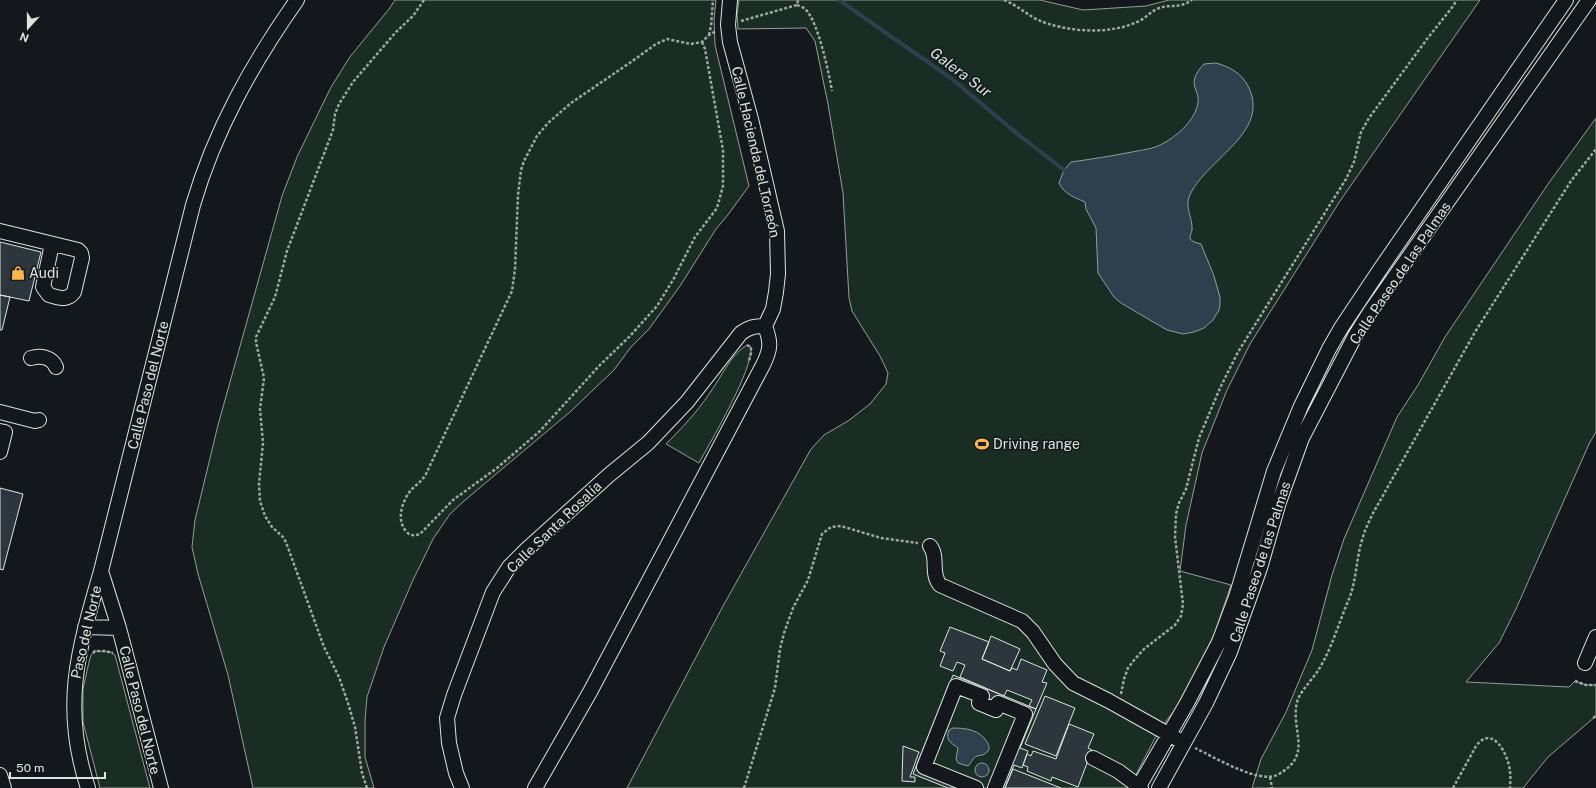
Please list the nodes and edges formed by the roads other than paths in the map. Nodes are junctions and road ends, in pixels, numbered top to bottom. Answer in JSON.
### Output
{"nodes":[{"id":1,"x":297,"y":0,"type":"edge"},
{"id":2,"x":730,"y":0,"type":"edge"},
{"id":3,"x":1566,"y":0,"type":"edge"},
{"id":4,"x":1589,"y":0,"type":"edge"},
{"id":5,"x":0,"y":232,"type":"edge"},
{"id":6,"x":52,"y":244,"type":"dead end"},
{"id":7,"x":765,"y":326,"type":"junction"},
{"id":8,"x":31,"y":358,"type":"dead end"},
{"id":9,"x":56,"y":367,"type":"dead end"},
{"id":10,"x":0,"y":412,"type":"edge"},
{"id":11,"x":40,"y":420,"type":"dead end"},
{"id":12,"x":0,"y":431,"type":"edge"},
{"id":13,"x":0,"y":452,"type":"edge"},
{"id":14,"x":930,"y":546,"type":"road end"},
{"id":15,"x":101,"y":571,"type":"junction"},
{"id":16,"x":85,"y":627,"type":"junction"},
{"id":17,"x":119,"y":628,"type":"junction"},
{"id":18,"x":1596,"y":637,"type":"edge"},
{"id":19,"x":1585,"y":663,"type":"dead end"},
{"id":20,"x":1169,"y":735,"type":"junction"},
{"id":21,"x":1184,"y":743,"type":"junction"},
{"id":22,"x":1093,"y":758,"type":"dead end"},
{"id":23,"x":0,"y":775,"type":"edge"},
{"id":24,"x":1139,"y":787,"type":"edge"},
{"id":25,"x":4,"y":788,"type":"edge"},
{"id":26,"x":88,"y":788,"type":"edge"},
{"id":27,"x":161,"y":788,"type":"edge"},
{"id":28,"x":462,"y":788,"type":"edge"},
{"id":29,"x":535,"y":788,"type":"edge"},
{"id":30,"x":976,"y":788,"type":"edge"},
{"id":31,"x":995,"y":788,"type":"edge"},
{"id":32,"x":1159,"y":788,"type":"edge"}],
"edges":[{"from":1,"to":15,"type":"street","name":"Calle Paso del Norte"},
{"from":2,"to":7,"type":"street","name":"Calle Hacienda del Torreón"},
{"from":3,"to":20,"type":"street","name":"Calle Paseo de las Palmas"},
{"from":4,"to":21,"type":"street","name":"Calle Paseo de las Palmas"},
{"from":5,"to":6,"type":"street"},
{"from":7,"to":28,"type":"street","name":"Calle Santa Rosalía"},
{"from":7,"to":29,"type":"street"},
{"from":8,"to":9,"type":"street"},
{"from":10,"to":11,"type":"street"},
{"from":12,"to":13,"type":"street"},
{"from":14,"to":20,"type":"street"},
{"from":15,"to":16,"type":"street","name":"Paso del Norte"},
{"from":15,"to":17,"type":"street","name":"Calle Paso del Norte"},
{"from":16,"to":17,"type":"street"},
{"from":16,"to":26,"type":"street","name":"Paso del Norte"},
{"from":17,"to":27,"type":"street","name":"Calle Paso del Norte"},
{"from":18,"to":19,"type":"street"},
{"from":20,"to":21,"type":"street"},
{"from":20,"to":24,"type":"street","name":"Calle Paseo de las Palmas"},
{"from":21,"to":32,"type":"street","name":"Calle Paseo de las Palmas"},
{"from":22,"to":24,"type":"street"},
{"from":23,"to":25,"type":"street"},
{"from":30,"to":31,"type":"street"}]}
